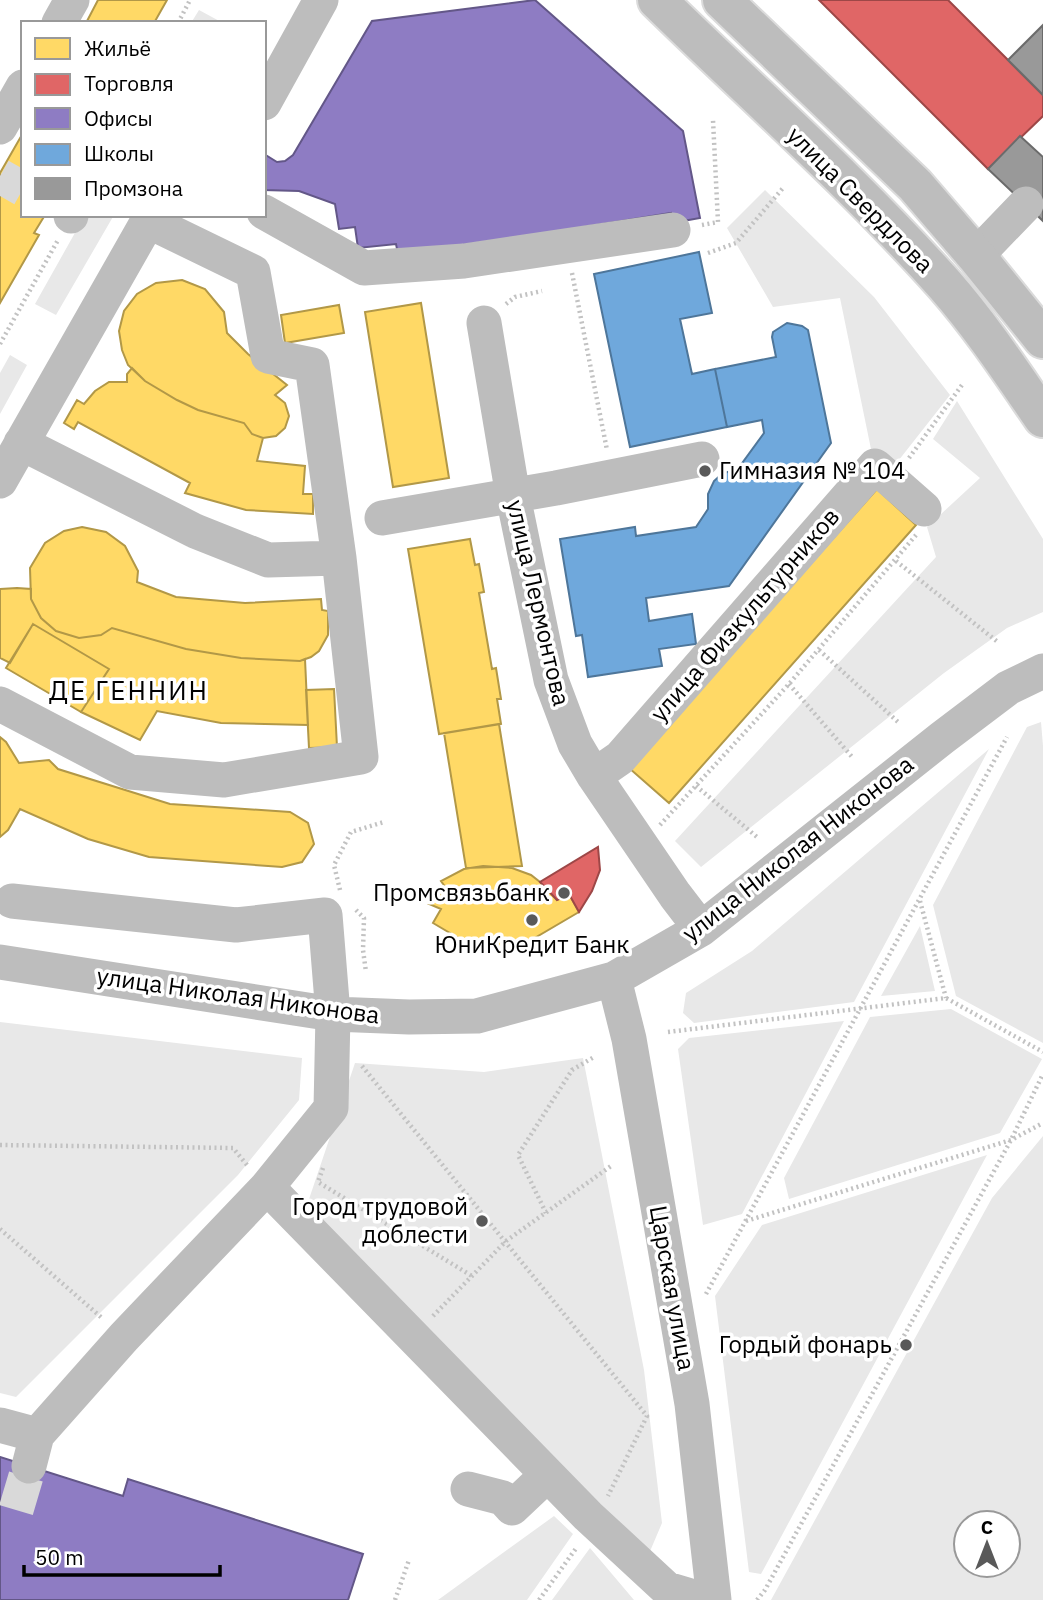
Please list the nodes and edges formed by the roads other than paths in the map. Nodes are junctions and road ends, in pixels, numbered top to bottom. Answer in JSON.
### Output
{"nodes":[{"id":1,"x":72,"y":0,"type":"edge"},
{"id":2,"x":321,"y":0,"type":"edge"},
{"id":3,"x":722,"y":0,"type":"edge"},
{"id":4,"x":670,"y":4,"type":"edge"},
{"id":5,"x":61,"y":21,"type":"edge"},
{"id":6,"x":21,"y":90,"type":"edge"},
{"id":7,"x":266,"y":99,"type":"edge"},
{"id":8,"x":0,"y":127,"type":"edge"},
{"id":9,"x":1026,"y":204,"type":"dead end"},
{"id":10,"x":266,"y":213,"type":"edge"},
{"id":11,"x":673,"y":230,"type":"road end"},
{"id":12,"x":976,"y":256,"type":"junction"},
{"id":13,"x":484,"y":323,"type":"road end"},
{"id":14,"x":1043,"y":339,"type":"edge"},
{"id":15,"x":1043,"y":418,"type":"edge"},
{"id":16,"x":21,"y":443,"type":"junction"},
{"id":17,"x":702,"y":459,"type":"dead end"},
{"id":18,"x":0,"y":481,"type":"edge"},
{"id":19,"x":513,"y":496,"type":"junction"},
{"id":20,"x":924,"y":509,"type":"road end"},
{"id":21,"x":382,"y":518,"type":"dead end"},
{"id":22,"x":339,"y":558,"type":"junction"},
{"id":23,"x":1043,"y":671,"type":"edge"},
{"id":24,"x":0,"y":705,"type":"edge"},
{"id":25,"x":594,"y":776,"type":"junction"},
{"id":26,"x":12,"y":901,"type":"dead end"},
{"id":27,"x":701,"y":929,"type":"junction"},
{"id":28,"x":0,"y":962,"type":"edge"},
{"id":29,"x":614,"y":979,"type":"junction"},
{"id":30,"x":333,"y":1014,"type":"junction"},
{"id":31,"x":267,"y":1187,"type":"junction"},
{"id":32,"x":0,"y":1425,"type":"edge"},
{"id":33,"x":547,"y":1475,"type":"junction"},
{"id":34,"x":468,"y":1489,"type":"dead end"},
{"id":35,"x":704,"y":1600,"type":"edge"},
{"id":36,"x":714,"y":1600,"type":"edge"}],
"edges":[{"from":1,"to":5,"type":"street"},
{"from":2,"to":7,"type":"street"},
{"from":3,"to":12,"type":"main road","name":"улица Свердлова"},
{"from":4,"to":15,"type":"main road","name":"улица Свердлова"},
{"from":6,"to":8,"type":"street"},
{"from":9,"to":12,"type":"street"},
{"from":10,"to":11,"type":"street"},
{"from":12,"to":14,"type":"main road","name":"улица Свердлова"},
{"from":13,"to":19,"type":"street","name":"улица Лермонтова"},
{"from":16,"to":18,"type":"street"},
{"from":16,"to":22,"type":"street"},
{"from":16,"to":22,"type":"street"},
{"from":17,"to":19,"type":"street"},
{"from":19,"to":21,"type":"street"},
{"from":19,"to":25,"type":"street","name":"улица Лермонтова"},
{"from":20,"to":25,"type":"street","name":"улица Физкультурников"},
{"from":22,"to":24,"type":"street"},
{"from":23,"to":27,"type":"street","name":"улица Николая Никонова"},
{"from":25,"to":27,"type":"street","name":"улица Лермонтова"},
{"from":26,"to":30,"type":"street"},
{"from":27,"to":29,"type":"street","name":"улица Николая Никонова"},
{"from":28,"to":30,"type":"street","name":"улица Николая Никонова"},
{"from":29,"to":30,"type":"street","name":"улица Николая Никонова"},
{"from":29,"to":36,"type":"street","name":"Царская улица"},
{"from":30,"to":31,"type":"street"},
{"from":31,"to":32,"type":"street"},
{"from":31,"to":33,"type":"street"},
{"from":33,"to":34,"type":"street"},
{"from":33,"to":35,"type":"street"}]}
